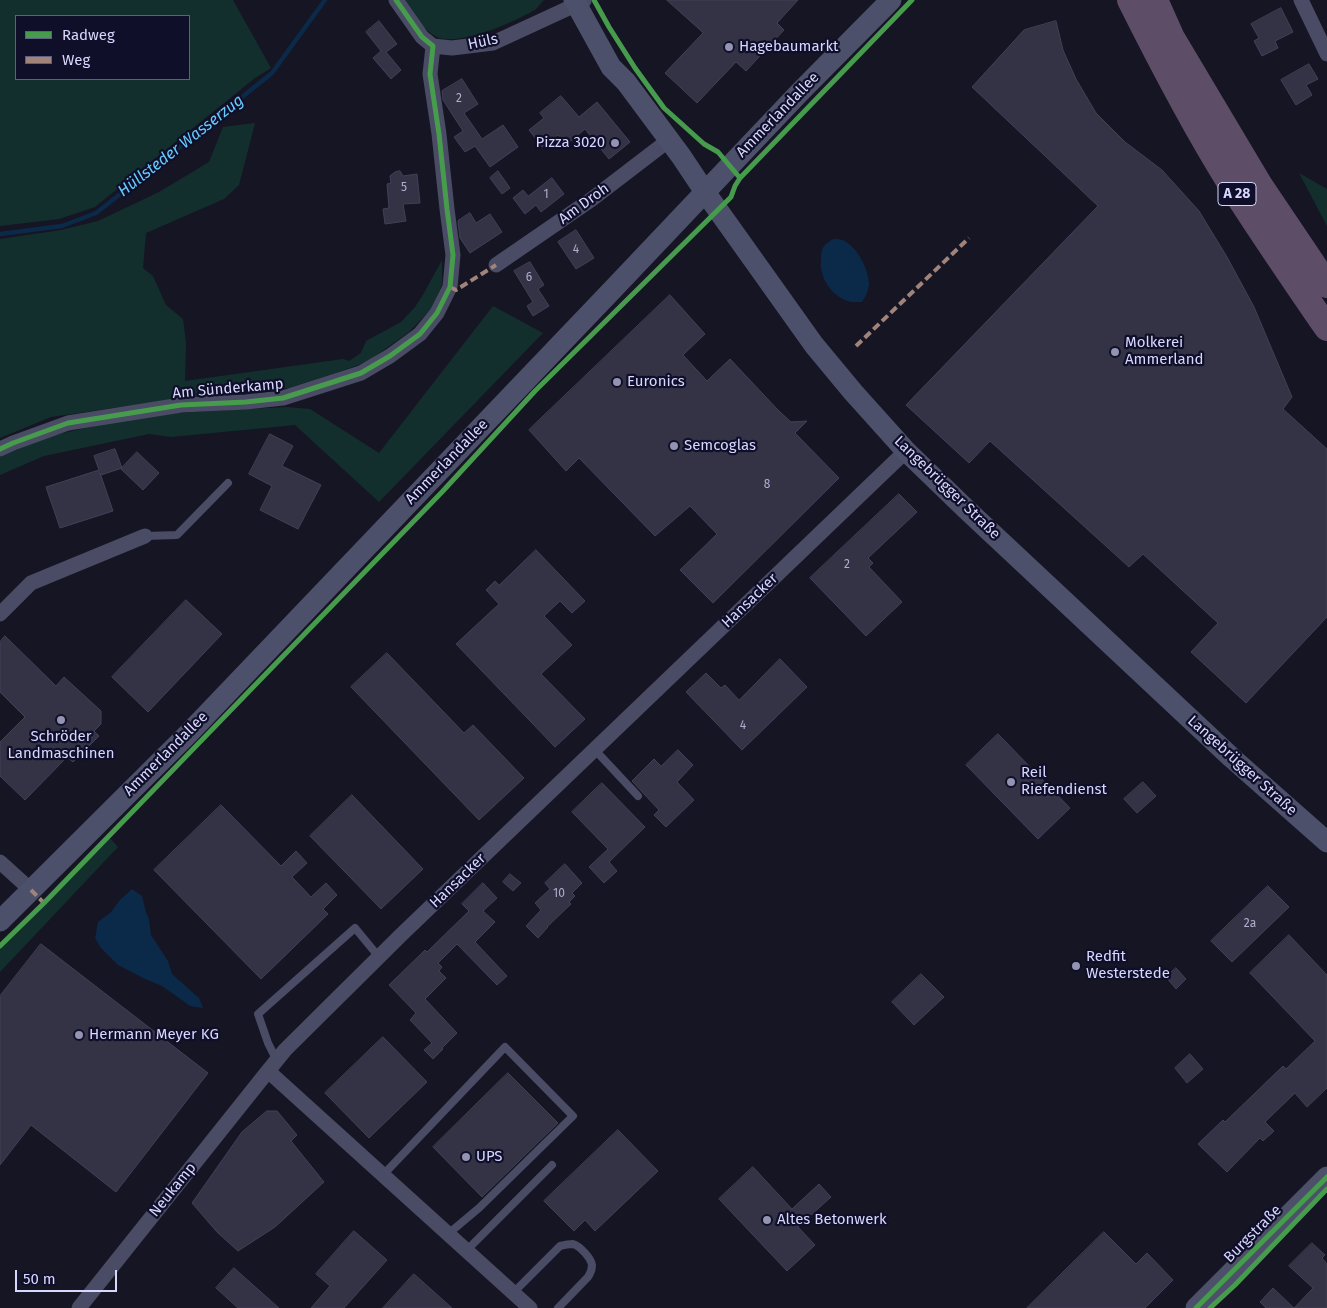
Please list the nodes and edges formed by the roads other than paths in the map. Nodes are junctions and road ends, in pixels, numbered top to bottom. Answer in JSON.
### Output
{"nodes":[{"id":1,"x":396,"y":0,"type":"edge"},
{"id":2,"x":890,"y":0,"type":"edge"},
{"id":3,"x":1130,"y":0,"type":"edge"},
{"id":4,"x":1155,"y":0,"type":"edge"},
{"id":5,"x":1301,"y":0,"type":"edge"},
{"id":6,"x":581,"y":1,"type":"edge"},
{"id":7,"x":433,"y":46,"type":"junction"},
{"id":8,"x":1327,"y":54,"type":"edge"},
{"id":9,"x":670,"y":140,"type":"junction"},
{"id":10,"x":705,"y":192,"type":"junction"},
{"id":11,"x":496,"y":265,"type":"dead end"},
{"id":12,"x":1327,"y":285,"type":"edge"},
{"id":13,"x":1327,"y":328,"type":"edge"},
{"id":14,"x":0,"y":449,"type":"edge"},
{"id":15,"x":906,"y":451,"type":"junction"},
{"id":16,"x":228,"y":483,"type":"dead end"},
{"id":17,"x":145,"y":536,"type":"joint"},
{"id":18,"x":0,"y":614,"type":"edge"},
{"id":19,"x":594,"y":750,"type":"junction"},
{"id":20,"x":638,"y":796,"type":"dead end"},
{"id":21,"x":1327,"y":842,"type":"edge"},
{"id":22,"x":0,"y":862,"type":"edge"},
{"id":23,"x":31,"y":890,"type":"junction"},
{"id":24,"x":0,"y":921,"type":"edge"},
{"id":25,"x":379,"y":958,"type":"junction"},
{"id":26,"x":273,"y":1066,"type":"junction"},
{"id":27,"x":552,"y":1165,"type":"dead end"},
{"id":28,"x":383,"y":1175,"type":"junction"},
{"id":29,"x":1327,"y":1177,"type":"edge"},
{"id":30,"x":448,"y":1234,"type":"junction"},
{"id":31,"x":466,"y":1251,"type":"junction"},
{"id":32,"x":513,"y":1293,"type":"junction"},
{"id":33,"x":78,"y":1308,"type":"edge"},
{"id":34,"x":530,"y":1308,"type":"edge"},
{"id":35,"x":558,"y":1308,"type":"edge"},
{"id":36,"x":1196,"y":1308,"type":"edge"}],
"edges":[{"from":1,"to":7,"type":"street"},
{"from":2,"to":10,"type":"street","name":"Ammerlandallee"},
{"from":3,"to":13,"type":"highway","number":"A 28"},
{"from":4,"to":12,"type":"highway","number":"A 28"},
{"from":5,"to":8,"type":"street"},
{"from":6,"to":7,"type":"street","name":"Hüls"},
{"from":6,"to":9,"type":"street","name":"Langebrügger Straße"},
{"from":7,"to":14,"type":"street","name":"Am Sünderkamp"},
{"from":9,"to":10,"type":"street","name":"Langebrügger Straße"},
{"from":9,"to":11,"type":"street","name":"Am Droh"},
{"from":10,"to":15,"type":"street","name":"Langebrügger Straße"},
{"from":10,"to":23,"type":"street","name":"Ammerlandallee"},
{"from":15,"to":19,"type":"street","name":"Hansacker"},
{"from":15,"to":21,"type":"street","name":"Langebrügger Straße"},
{"from":16,"to":17,"type":"lane"},
{"from":17,"to":18,"type":"street"},
{"from":19,"to":20,"type":"lane"},
{"from":19,"to":25,"type":"street","name":"Hansacker"},
{"from":22,"to":23,"type":"street"},
{"from":23,"to":24,"type":"street","name":"Ammerlandallee"},
{"from":25,"to":26,"type":"street","name":"Hansacker"},
{"from":25,"to":26,"type":"lane"},
{"from":26,"to":28,"type":"street"},
{"from":26,"to":33,"type":"street","name":"Neukamp"},
{"from":27,"to":31,"type":"lane"},
{"from":28,"to":30,"type":"street"},
{"from":28,"to":30,"type":"lane"},
{"from":29,"to":36,"type":"street","name":"Burgstraße"},
{"from":30,"to":31,"type":"street"},
{"from":31,"to":32,"type":"street"},
{"from":32,"to":34,"type":"street"},
{"from":32,"to":35,"type":"lane"}]}
